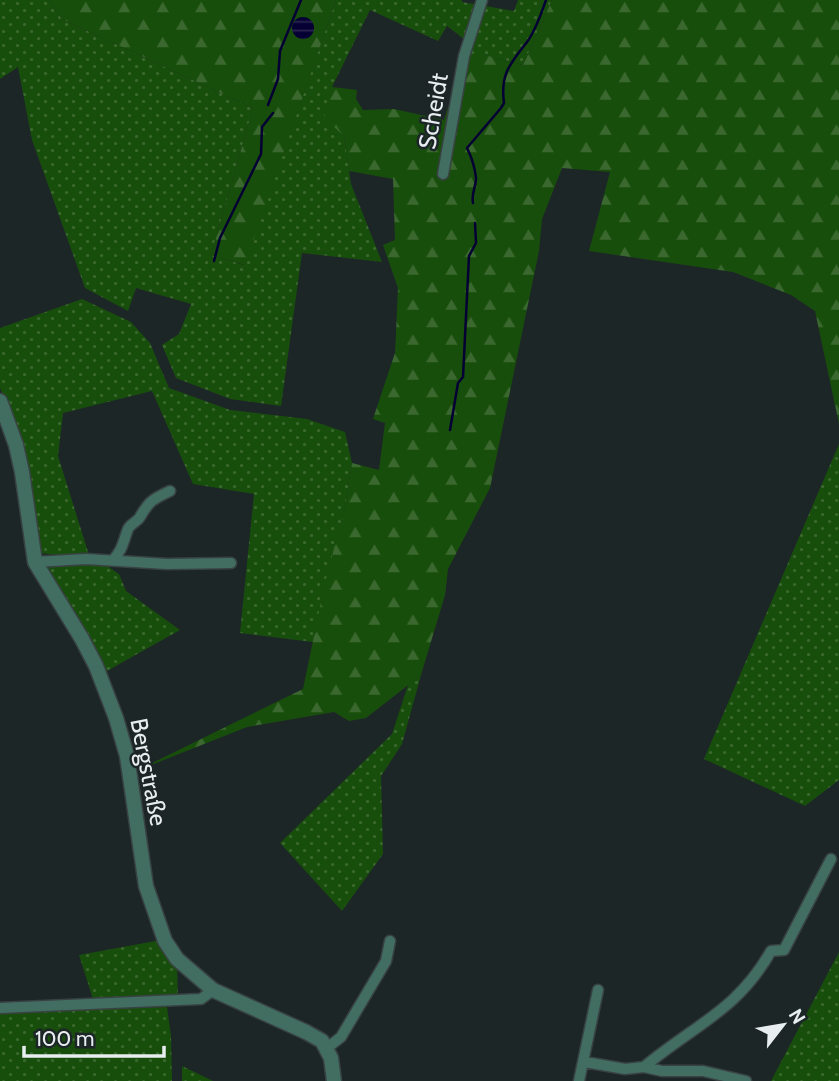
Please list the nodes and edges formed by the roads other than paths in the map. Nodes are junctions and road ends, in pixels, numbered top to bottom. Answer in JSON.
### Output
{"nodes":[{"id":1,"x":482,"y":0,"type":"edge"},
{"id":2,"x":443,"y":174,"type":"dead end"},
{"id":3,"x":0,"y":401,"type":"edge"},
{"id":4,"x":170,"y":491,"type":"dead end"},
{"id":5,"x":113,"y":560,"type":"junction"},
{"id":6,"x":35,"y":562,"type":"junction"},
{"id":7,"x":231,"y":563,"type":"dead end"},
{"id":8,"x":831,"y":859,"type":"dead end"},
{"id":9,"x":390,"y":941,"type":"dead end"},
{"id":10,"x":213,"y":989,"type":"junction"},
{"id":11,"x":598,"y":990,"type":"dead end"},
{"id":12,"x":0,"y":1008,"type":"edge"},
{"id":13,"x":327,"y":1048,"type":"junction"},
{"id":14,"x":585,"y":1062,"type":"junction"},
{"id":15,"x":644,"y":1067,"type":"junction"},
{"id":16,"x":334,"y":1081,"type":"edge"},
{"id":17,"x":579,"y":1081,"type":"edge"},
{"id":18,"x":746,"y":1081,"type":"edge"}],
"edges":[{"from":1,"to":2,"type":"street","name":"Scheidt"},
{"from":3,"to":6,"type":"street","name":"Bergstraße"},
{"from":4,"to":5,"type":"street"},
{"from":5,"to":6,"type":"street"},
{"from":5,"to":7,"type":"street"},
{"from":6,"to":10,"type":"street","name":"Bergstraße"},
{"from":8,"to":15,"type":"street"},
{"from":9,"to":13,"type":"street"},
{"from":10,"to":12,"type":"street"},
{"from":10,"to":13,"type":"street","name":"Bergstraße"},
{"from":11,"to":14,"type":"street"},
{"from":13,"to":16,"type":"street"},
{"from":14,"to":15,"type":"street"},
{"from":14,"to":17,"type":"street"},
{"from":15,"to":18,"type":"street"}]}
